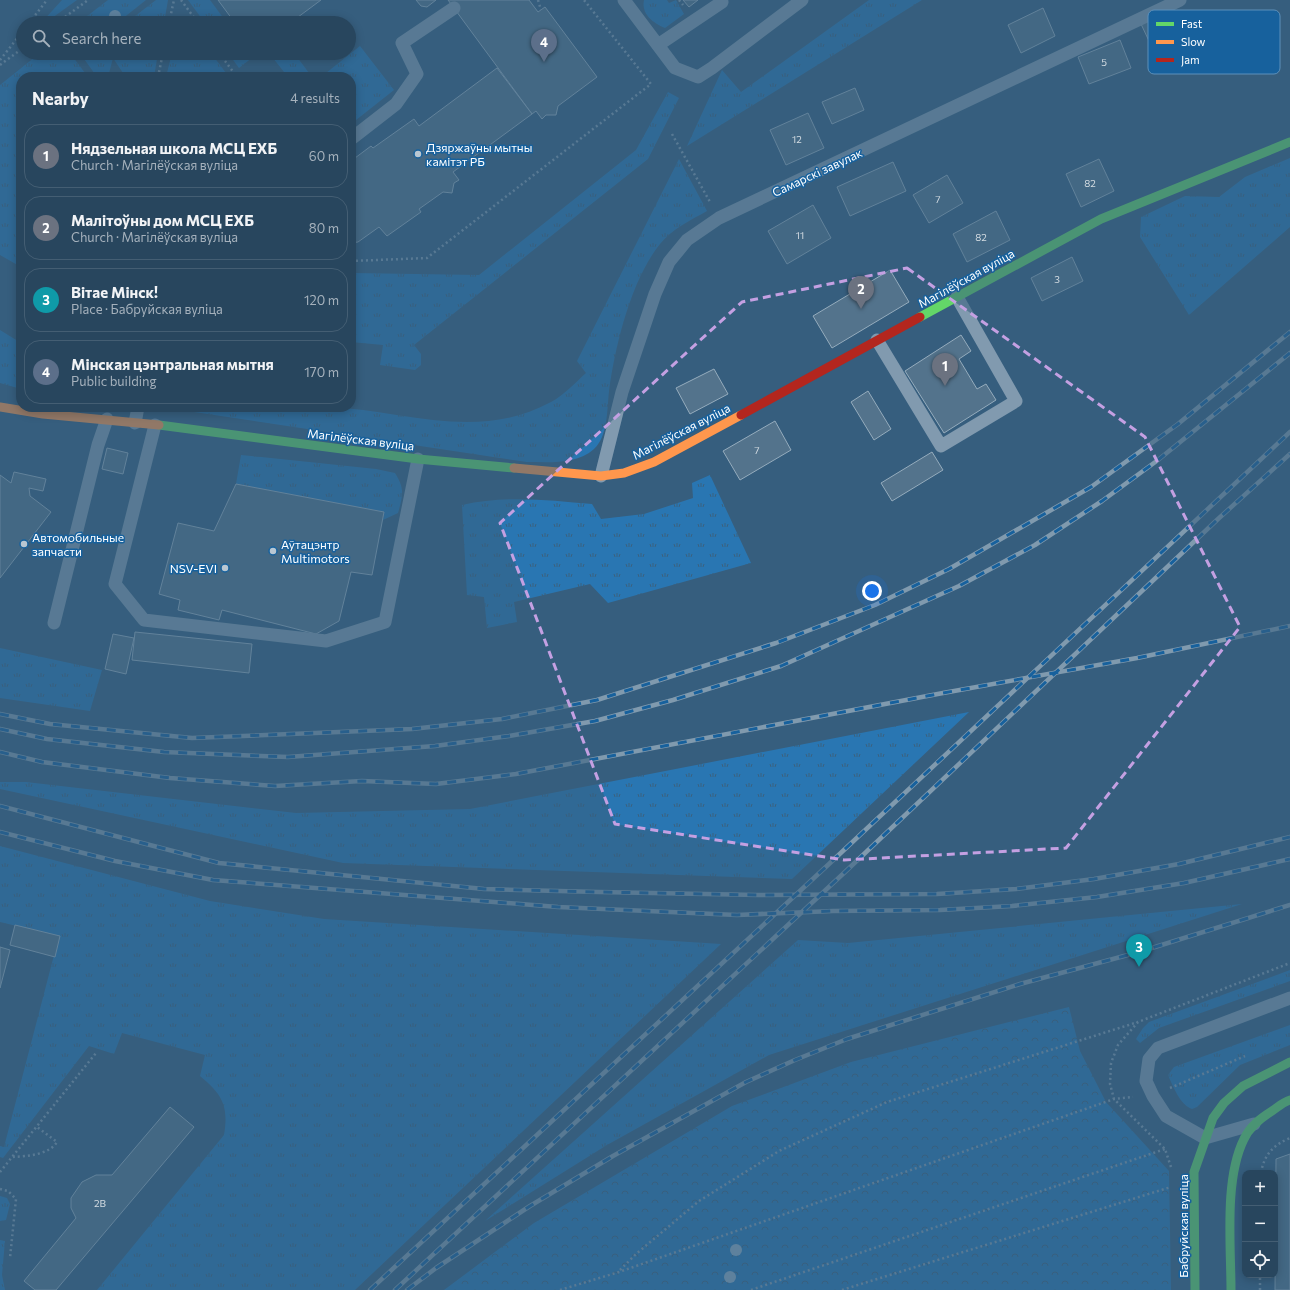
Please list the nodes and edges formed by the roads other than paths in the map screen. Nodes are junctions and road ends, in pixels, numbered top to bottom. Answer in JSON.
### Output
{"nodes":[{"id":1,"x":802,"y":0,"type":"edge"},
{"id":2,"x":1180,"y":0,"type":"edge"},
{"id":3,"x":625,"y":1,"type":"edge"},
{"id":4,"x":722,"y":2,"type":"dead end"},
{"id":5,"x":454,"y":8,"type":"dead end"},
{"id":6,"x":1159,"y":10,"type":"edge"},
{"id":7,"x":1148,"y":15,"type":"edge"},
{"id":8,"x":658,"y":45,"type":"junction"},
{"id":9,"x":356,"y":135,"type":"edge"},
{"id":10,"x":1290,"y":142,"type":"edge"},
{"id":11,"x":957,"y":297,"type":"junction"},
{"id":12,"x":877,"y":340,"type":"junction"},
{"id":13,"x":0,"y":408,"type":"edge"},
{"id":14,"x":16,"y":410,"type":"edge"},
{"id":15,"x":29,"y":412,"type":"edge"},
{"id":16,"x":137,"y":412,"type":"edge"},
{"id":17,"x":107,"y":419,"type":"junction"},
{"id":18,"x":135,"y":423,"type":"junction"},
{"id":19,"x":155,"y":425,"type":"junction"},
{"id":20,"x":418,"y":459,"type":"junction"},
{"id":21,"x":601,"y":476,"type":"junction"},
{"id":22,"x":54,"y":623,"type":"dead end"},
{"id":23,"x":1290,"y":998,"type":"edge"},
{"id":24,"x":1290,"y":1062,"type":"edge"},
{"id":25,"x":1290,"y":1100,"type":"edge"},
{"id":26,"x":1254,"y":1124,"type":"junction"},
{"id":27,"x":1205,"y":1138,"type":"junction"},
{"id":28,"x":1195,"y":1290,"type":"edge"},
{"id":29,"x":1231,"y":1290,"type":"edge"}],
"edges":[{"from":1,"to":8,"type":"lane"},
{"from":2,"to":6,"type":"lane","name":"Самарскі завулак"},
{"from":3,"to":8,"type":"lane"},
{"from":4,"to":8,"type":"lane"},
{"from":5,"to":9,"type":"lane"},
{"from":7,"to":21,"type":"lane","name":"Самарскі завулак"},
{"from":10,"to":11,"type":"street","name":"Магілёўская вуліца"},
{"from":11,"to":12,"type":"street","name":"Магілёўская вуліца"},
{"from":11,"to":12,"type":"lane"},
{"from":12,"to":21,"type":"street","name":"Магілёўская вуліца"},
{"from":13,"to":14,"type":"street","name":"Магілёўская вуліца"},
{"from":15,"to":17,"type":"street","name":"Магілёўская вуліца"},
{"from":16,"to":18,"type":"lane"},
{"from":17,"to":18,"type":"street","name":"Магілёўская вуліца"},
{"from":17,"to":22,"type":"lane"},
{"from":18,"to":19,"type":"street","name":"Магілёўская вуліца"},
{"from":19,"to":20,"type":"street","name":"Магілёўская вуліца"},
{"from":19,"to":20,"type":"lane"},
{"from":20,"to":21,"type":"street","name":"Магілёўская вуліца"},
{"from":23,"to":27,"type":"lane"},
{"from":24,"to":27,"type":"street","name":"Бабруйская вуліца"},
{"from":25,"to":26,"type":"street"},
{"from":26,"to":27,"type":"lane"},
{"from":26,"to":29,"type":"street"},
{"from":27,"to":28,"type":"street","name":"Бабруйская вуліца"}]}
